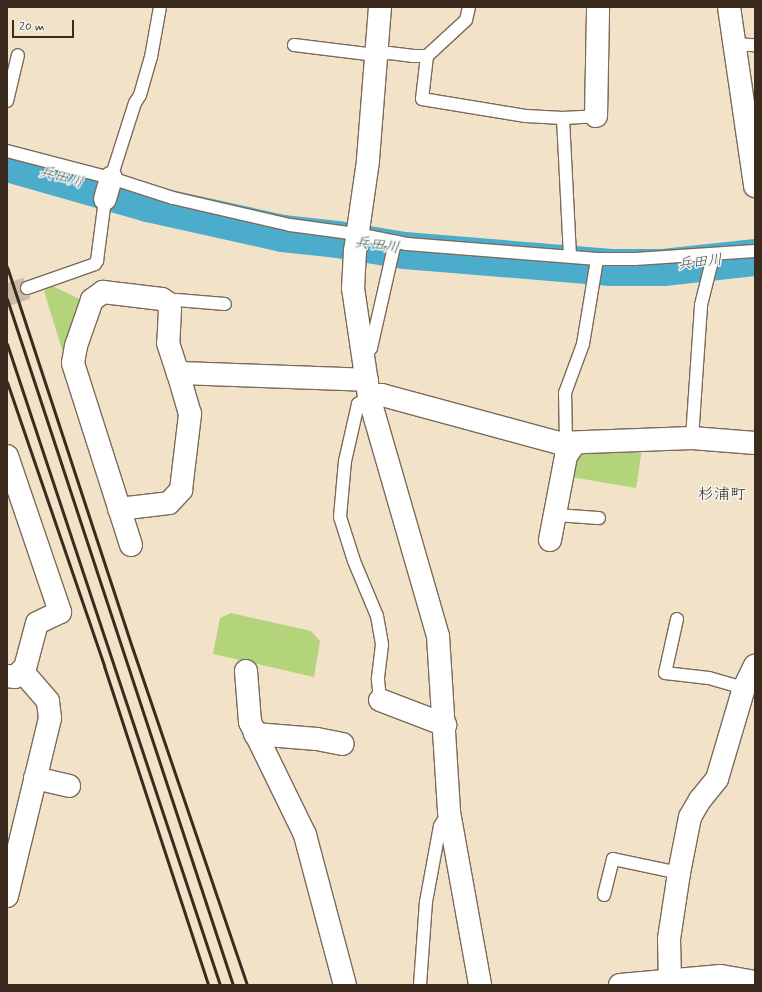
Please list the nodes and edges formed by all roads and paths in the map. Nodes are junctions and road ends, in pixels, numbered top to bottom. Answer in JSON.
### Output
{"nodes":[{"id":1,"x":160,"y":7,"type":"edge"},
{"id":2,"x":380,"y":7,"type":"edge"},
{"id":3,"x":469,"y":7,"type":"edge"},
{"id":4,"x":598,"y":7,"type":"edge"},
{"id":5,"x":729,"y":7,"type":"edge"},
{"id":6,"x":733,"y":44,"type":"junction"},
{"id":7,"x":294,"y":45,"type":"dead end"},
{"id":8,"x":755,"y":45,"type":"edge"},
{"id":9,"x":18,"y":55,"type":"dead end"},
{"id":10,"x":375,"y":55,"type":"junction"},
{"id":11,"x":427,"y":56,"type":"junction"},
{"id":12,"x":7,"y":101,"type":"edge"},
{"id":13,"x":596,"y":116,"type":"joint"},
{"id":14,"x":563,"y":118,"type":"junction"},
{"id":15,"x":7,"y":151,"type":"edge"},
{"id":16,"x":108,"y":186,"type":"junction"},
{"id":17,"x":755,"y":186,"type":"edge"},
{"id":18,"x":356,"y":240,"type":"junction"},
{"id":19,"x":395,"y":242,"type":"junction"},
{"id":20,"x":755,"y":251,"type":"edge"},
{"id":21,"x":570,"y":256,"type":"junction"},
{"id":22,"x":711,"y":258,"type":"junction"},
{"id":23,"x":597,"y":260,"type":"junction"},
{"id":24,"x":27,"y":288,"type":"tunnel mouth"},
{"id":25,"x":168,"y":304,"type":"junction"},
{"id":26,"x":225,"y":304,"type":"dead end"},
{"id":27,"x":178,"y":373,"type":"junction"},
{"id":28,"x":366,"y":379,"type":"junction"},
{"id":29,"x":692,"y":438,"type":"junction"},
{"id":30,"x":570,"y":443,"type":"junction"},
{"id":31,"x":755,"y":443,"type":"edge"},
{"id":32,"x":7,"y":456,"type":"edge"},
{"id":33,"x":119,"y":509,"type":"junction"},
{"id":34,"x":555,"y":515,"type":"junction"},
{"id":35,"x":599,"y":518,"type":"dead end"},
{"id":36,"x":550,"y":540,"type":"dead end"},
{"id":37,"x":131,"y":545,"type":"dead end"},
{"id":38,"x":677,"y":619,"type":"dead end"},
{"id":39,"x":755,"y":665,"type":"edge"},
{"id":40,"x":246,"y":670,"type":"dead end"},
{"id":41,"x":15,"y":673,"type":"edge"},
{"id":42,"x":744,"y":688,"type":"junction"},
{"id":43,"x":380,"y":700,"type":"joint"},
{"id":44,"x":445,"y":725,"type":"junction"},
{"id":45,"x":255,"y":734,"type":"junction"},
{"id":46,"x":343,"y":744,"type":"dead end"},
{"id":47,"x":35,"y":778,"type":"junction"},
{"id":48,"x":69,"y":786,"type":"dead end"},
{"id":49,"x":449,"y":812,"type":"junction"},
{"id":50,"x":16,"y":818,"type":"edge"},
{"id":51,"x":679,"y":873,"type":"junction"},
{"id":52,"x":604,"y":895,"type":"dead end"},
{"id":53,"x":7,"y":896,"type":"edge"},
{"id":54,"x":670,"y":980,"type":"junction"},
{"id":55,"x":755,"y":982,"type":"edge"},
{"id":56,"x":345,"y":985,"type":"edge"},
{"id":57,"x":420,"y":985,"type":"edge"},
{"id":58,"x":480,"y":985,"type":"edge"},
{"id":59,"x":620,"y":985,"type":"edge"}],
"edges":[{"from":1,"to":16,"type":"lane"},
{"from":2,"to":10,"type":"street"},
{"from":3,"to":11,"type":"lane"},
{"from":4,"to":13,"type":"street"},
{"from":5,"to":6,"type":"street"},
{"from":6,"to":8,"type":"lane"},
{"from":6,"to":17,"type":"street"},
{"from":7,"to":10,"type":"lane"},
{"from":9,"to":12,"type":"lane"},
{"from":10,"to":11,"type":"lane"},
{"from":10,"to":18,"type":"street"},
{"from":11,"to":14,"type":"lane"},
{"from":13,"to":14,"type":"lane"},
{"from":14,"to":21,"type":"lane"},
{"from":15,"to":16,"type":"lane"},
{"from":16,"to":18,"type":"lane"},
{"from":16,"to":24,"type":"lane"},
{"from":18,"to":19,"type":"lane"},
{"from":18,"to":28,"type":"street"},
{"from":19,"to":21,"type":"lane"},
{"from":19,"to":28,"type":"lane"},
{"from":20,"to":22,"type":"lane"},
{"from":21,"to":23,"type":"lane"},
{"from":22,"to":23,"type":"lane"},
{"from":22,"to":29,"type":"lane"},
{"from":23,"to":30,"type":"lane"},
{"from":25,"to":26,"type":"lane"},
{"from":25,"to":27,"type":"street"},
{"from":25,"to":33,"type":"street"},
{"from":27,"to":28,"type":"street"},
{"from":27,"to":33,"type":"street"},
{"from":28,"to":30,"type":"street"},
{"from":28,"to":43,"type":"lane"},
{"from":28,"to":44,"type":"street"},
{"from":29,"to":30,"type":"street"},
{"from":29,"to":31,"type":"street"},
{"from":30,"to":34,"type":"street"},
{"from":32,"to":41,"type":"street"},
{"from":33,"to":37,"type":"street"},
{"from":34,"to":35,"type":"lane"},
{"from":34,"to":36,"type":"street"},
{"from":38,"to":42,"type":"lane"},
{"from":39,"to":42,"type":"street"},
{"from":40,"to":45,"type":"street"},
{"from":41,"to":47,"type":"street"},
{"from":42,"to":51,"type":"street"},
{"from":43,"to":44,"type":"street"},
{"from":44,"to":49,"type":"street"},
{"from":45,"to":46,"type":"street"},
{"from":45,"to":56,"type":"street"},
{"from":47,"to":48,"type":"street"},
{"from":47,"to":50,"type":"street"},
{"from":49,"to":57,"type":"lane"},
{"from":49,"to":58,"type":"street"},
{"from":50,"to":53,"type":"street"},
{"from":51,"to":52,"type":"lane"},
{"from":51,"to":54,"type":"street"},
{"from":54,"to":55,"type":"street"},
{"from":54,"to":59,"type":"street"}]}
